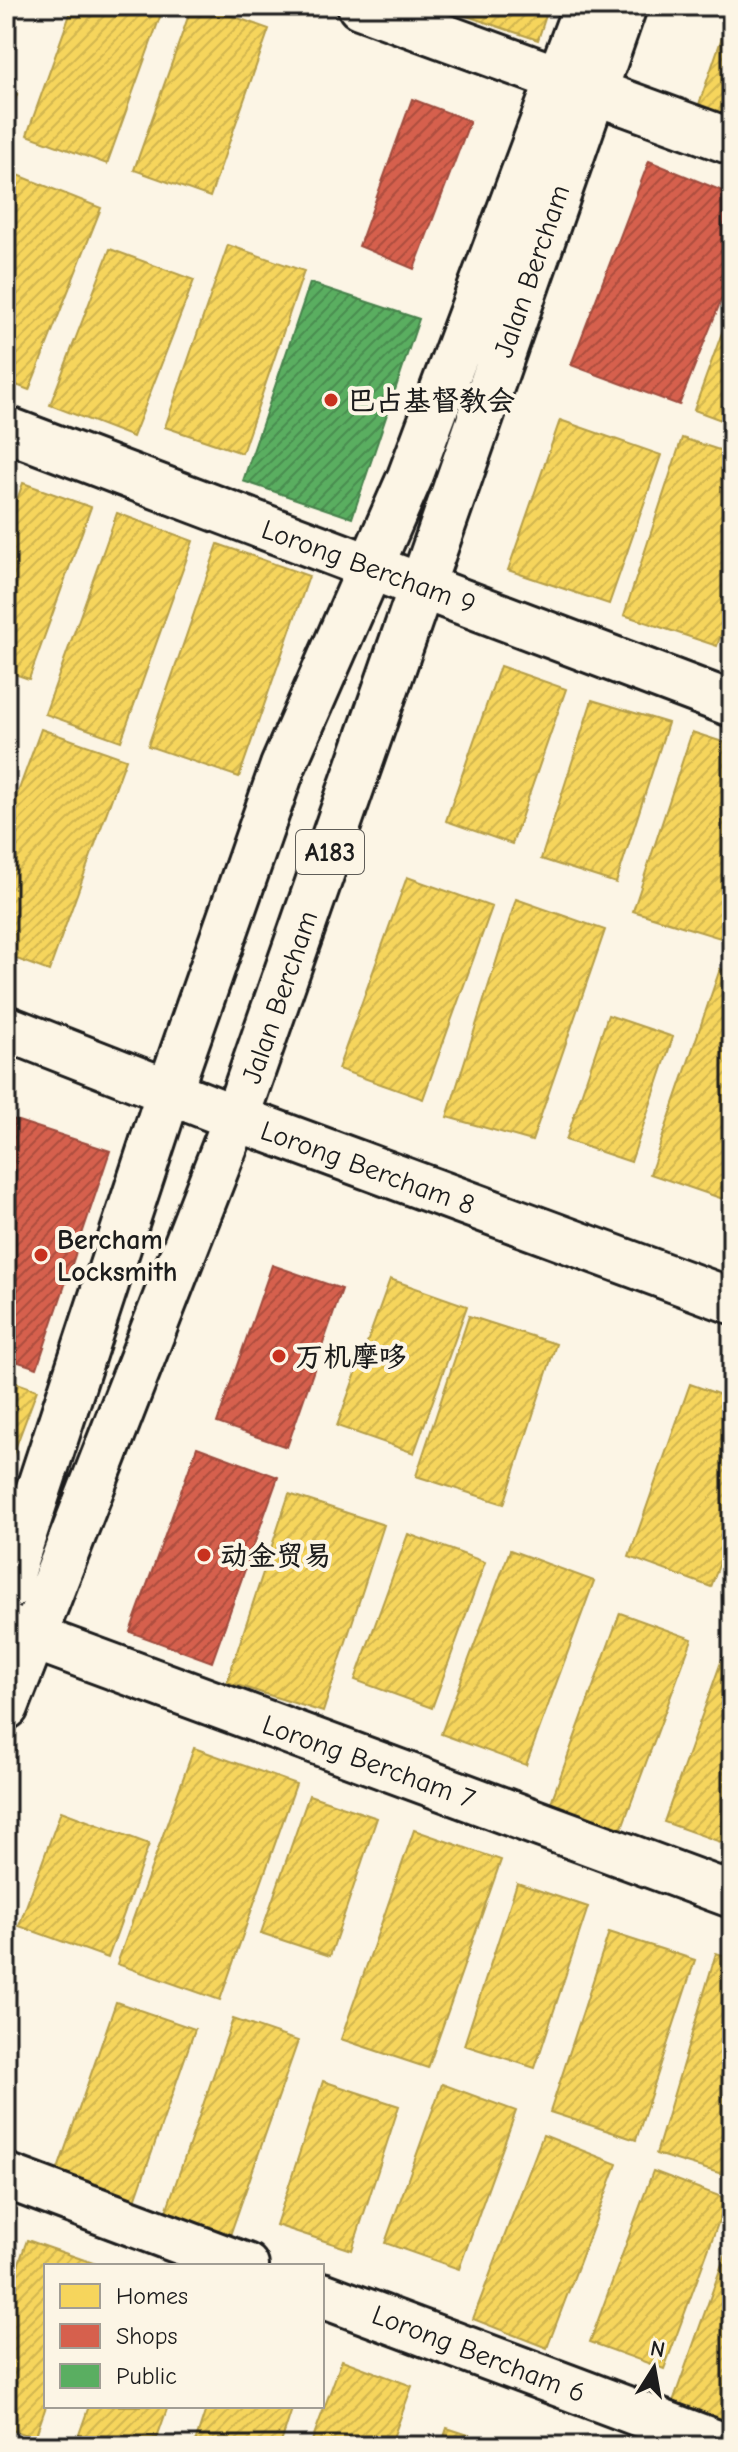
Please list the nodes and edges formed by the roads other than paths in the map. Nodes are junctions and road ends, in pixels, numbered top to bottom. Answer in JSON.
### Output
{"nodes":[{"id":1,"x":360,"y":6,"type":"edge"},
{"id":2,"x":586,"y":6,"type":"edge"},
{"id":3,"x":624,"y":6,"type":"edge"},
{"id":4,"x":575,"y":84,"type":"junction"},
{"id":5,"x":732,"y":142,"type":"edge"},
{"id":6,"x":6,"y":429,"type":"edge"},
{"id":7,"x":371,"y":566,"type":"junction"},
{"id":8,"x":425,"y":585,"type":"junction"},
{"id":9,"x":732,"y":704,"type":"edge"},
{"id":10,"x":6,"y":1028,"type":"edge"},
{"id":11,"x":169,"y":1092,"type":"junction"},
{"id":12,"x":236,"y":1118,"type":"junction"},
{"id":13,"x":732,"y":1301,"type":"edge"},
{"id":14,"x":6,"y":1589,"type":"edge"},
{"id":15,"x":20,"y":1632,"type":"edge"},
{"id":16,"x":6,"y":1707,"type":"edge"},
{"id":17,"x":732,"y":1895,"type":"edge"},
{"id":18,"x":6,"y":2176,"type":"edge"},
{"id":19,"x":241,"y":2264,"type":"edge"},
{"id":20,"x":324,"y":2296,"type":"edge"},
{"id":21,"x":725,"y":2446,"type":"edge"}],
"edges":[{"from":1,"to":4,"type":"main road"},
{"from":2,"to":4,"type":"main road","name":"Jalan Bercham","number":"A183"},
{"from":3,"to":4,"type":"main road","name":"Jalan Bercham","number":"A183"},
{"from":4,"to":5,"type":"main road"},
{"from":4,"to":7,"type":"main road","name":"Jalan Bercham","number":"A183"},
{"from":4,"to":8,"type":"main road","name":"Jalan Bercham","number":"A183"},
{"from":6,"to":7,"type":"main road","name":"Lorong Bercham 9"},
{"from":7,"to":8,"type":"main road","name":"Lorong Bercham 9"},
{"from":7,"to":11,"type":"main road","name":"Jalan Bercham","number":"A183"},
{"from":8,"to":9,"type":"main road","name":"Lorong Bercham 9"},
{"from":8,"to":12,"type":"main road","name":"Jalan Bercham","number":"A183"},
{"from":10,"to":11,"type":"main road","name":"Lorong Bercham 8"},
{"from":11,"to":12,"type":"main road","name":"Lorong Bercham 8"},
{"from":11,"to":14,"type":"main road","name":"Jalan Bercham","number":"A183"},
{"from":12,"to":13,"type":"main road","name":"Lorong Bercham 8"},
{"from":12,"to":15,"type":"main road","name":"Jalan Bercham","number":"A183"},
{"from":15,"to":16,"type":"main road","name":"Jalan Bercham","number":"A183"},
{"from":15,"to":17,"type":"main road","name":"Lorong Bercham 7"},
{"from":18,"to":19,"type":"main road"},
{"from":20,"to":21,"type":"main road","name":"Lorong Bercham 6"}]}
